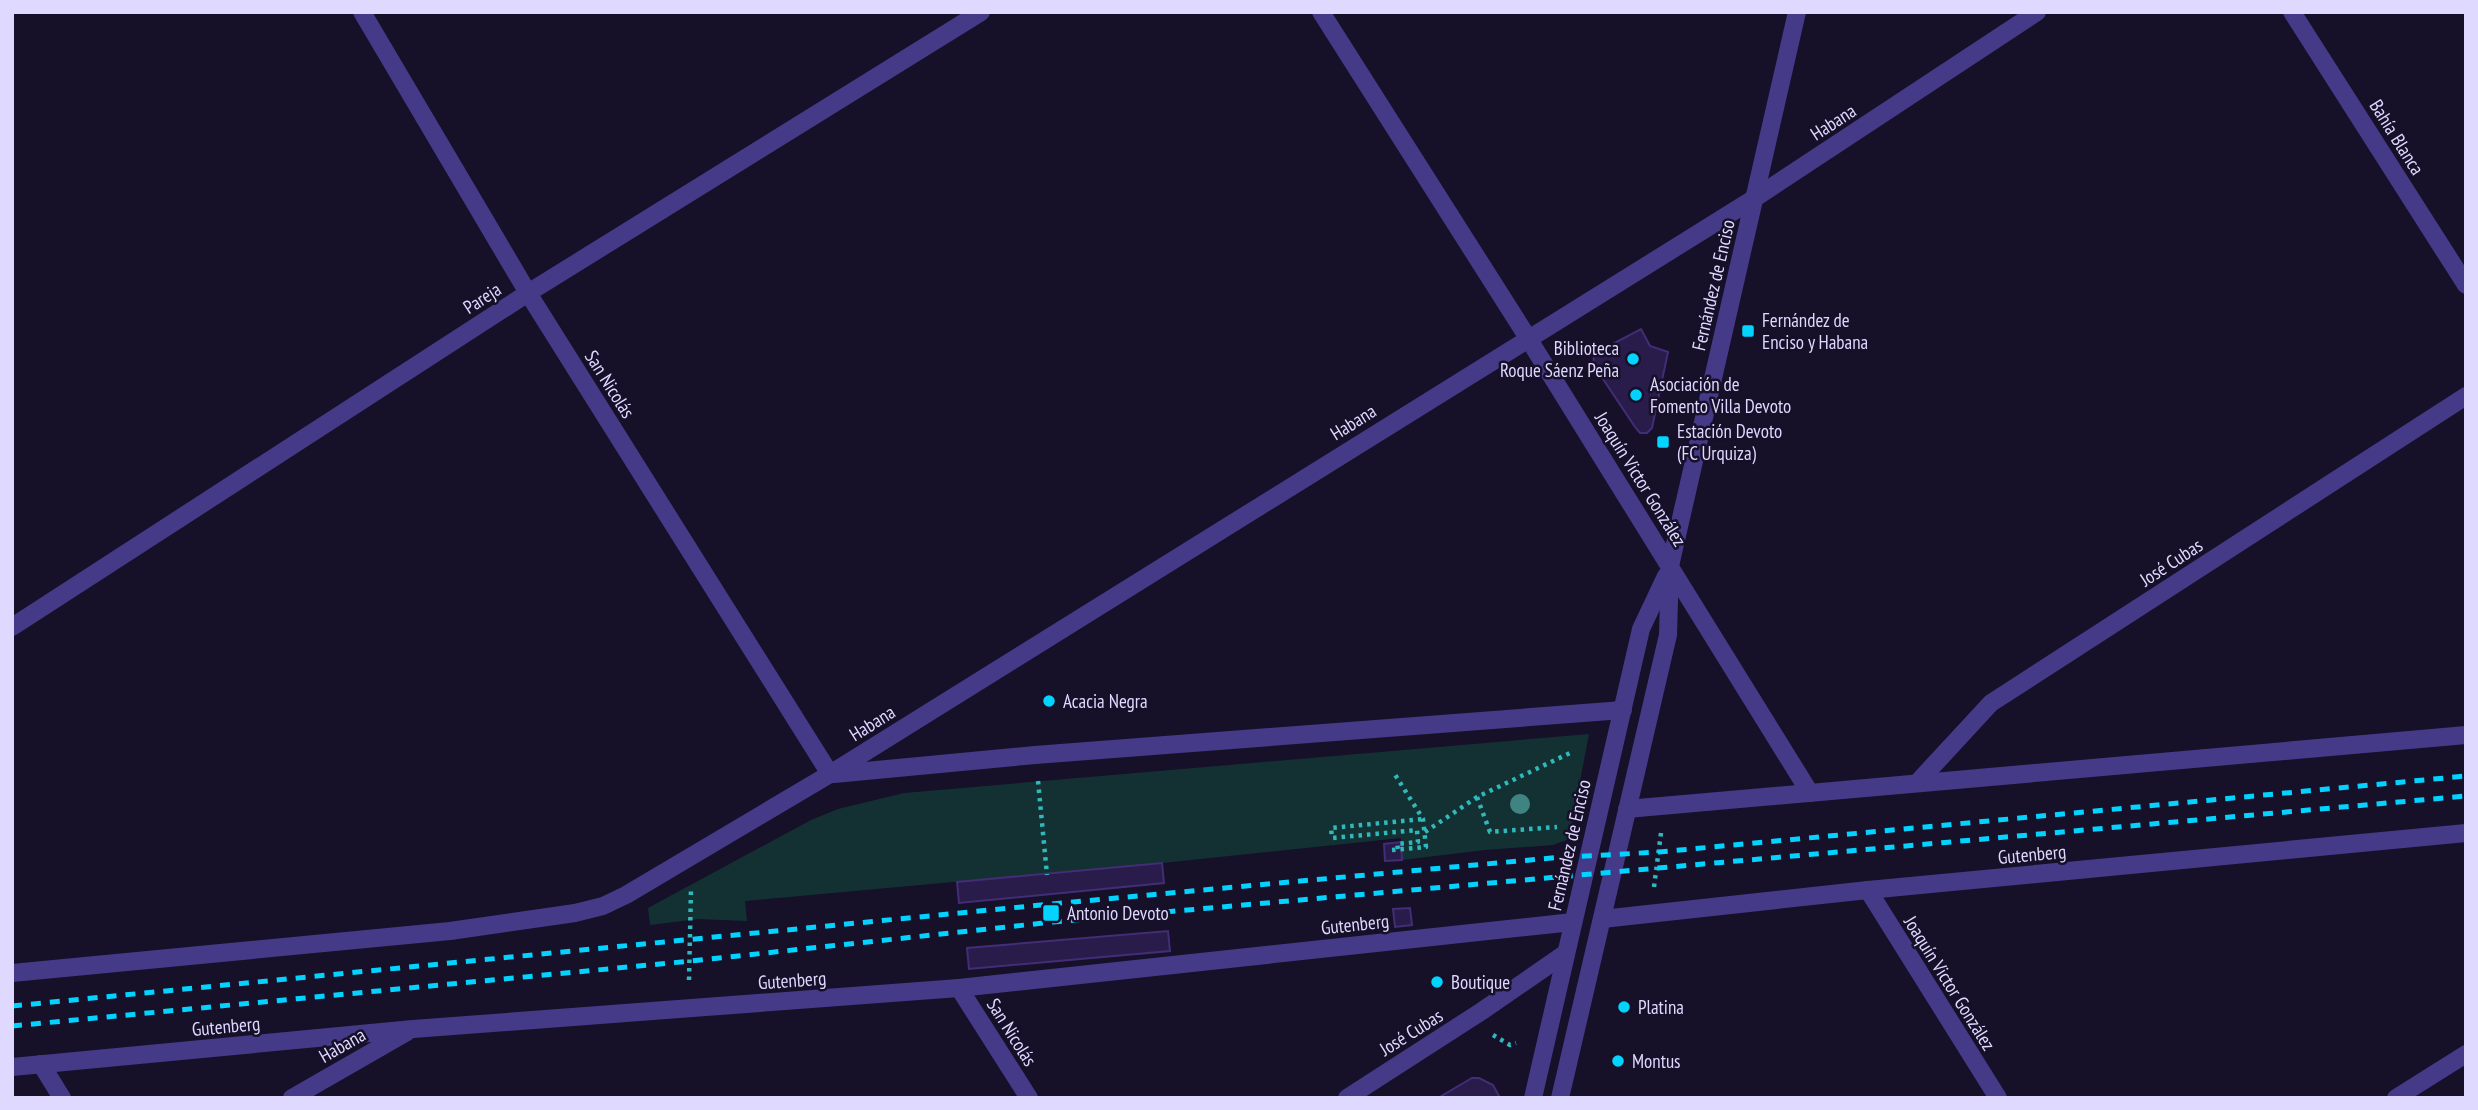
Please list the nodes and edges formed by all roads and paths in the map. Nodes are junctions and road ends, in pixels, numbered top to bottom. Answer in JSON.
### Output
{"nodes":[{"id":1,"x":362,"y":12,"type":"edge"},
{"id":2,"x":981,"y":12,"type":"edge"},
{"id":3,"x":1321,"y":12,"type":"edge"},
{"id":4,"x":1797,"y":12,"type":"edge"},
{"id":5,"x":2037,"y":12,"type":"edge"},
{"id":6,"x":2292,"y":12,"type":"edge"},
{"id":7,"x":1755,"y":198,"type":"junction"},
{"id":8,"x":2466,"y":285,"type":"edge"},
{"id":9,"x":528,"y":293,"type":"junction"},
{"id":10,"x":1528,"y":338,"type":"junction"},
{"id":11,"x":2466,"y":396,"type":"edge"},
{"id":12,"x":1670,"y":566,"type":"junction"},
{"id":13,"x":12,"y":627,"type":"edge"},
{"id":14,"x":1623,"y":710,"type":"junction"},
{"id":15,"x":2466,"y":735,"type":"edge"},
{"id":16,"x":1570,"y":753,"type":"dead end"},
{"id":17,"x":1394,"y":773,"type":"dead end"},
{"id":18,"x":830,"y":774,"type":"junction"},
{"id":19,"x":1038,"y":780,"type":"dead end"},
{"id":20,"x":1917,"y":783,"type":"junction"},
{"id":21,"x":1810,"y":793,"type":"junction"},
{"id":22,"x":1477,"y":797,"type":"junction"},
{"id":23,"x":1627,"y":809,"type":"junction"},
{"id":24,"x":1423,"y":819,"type":"junction"},
{"id":25,"x":1663,"y":822,"type":"dead end"},
{"id":26,"x":1557,"y":827,"type":"dead end"},
{"id":27,"x":1425,"y":832,"type":"junction"},
{"id":28,"x":2466,"y":833,"type":"edge"},
{"id":29,"x":1047,"y":875,"type":"dead end"},
{"id":30,"x":1654,"y":888,"type":"dead end"},
{"id":31,"x":691,"y":889,"type":"dead end"},
{"id":32,"x":1868,"y":890,"type":"junction"},
{"id":33,"x":1602,"y":919,"type":"junction"},
{"id":34,"x":1573,"y":922,"type":"junction"},
{"id":35,"x":1566,"y":953,"type":"junction"},
{"id":36,"x":12,"y":973,"type":"edge"},
{"id":37,"x":959,"y":988,"type":"junction"},
{"id":38,"x":690,"y":1009,"type":"junction"},
{"id":39,"x":413,"y":1029,"type":"junction"},
{"id":40,"x":2466,"y":1054,"type":"edge"},
{"id":41,"x":41,"y":1064,"type":"junction"},
{"id":42,"x":12,"y":1067,"type":"edge"},
{"id":43,"x":62,"y":1098,"type":"edge"},
{"id":44,"x":292,"y":1098,"type":"edge"},
{"id":45,"x":1029,"y":1098,"type":"edge"},
{"id":46,"x":1346,"y":1098,"type":"edge"},
{"id":47,"x":1533,"y":1098,"type":"edge"},
{"id":48,"x":1560,"y":1098,"type":"edge"},
{"id":49,"x":1998,"y":1098,"type":"edge"},
{"id":50,"x":2396,"y":1098,"type":"edge"}],
"edges":[{"from":1,"to":9,"type":"street","name":"San Nicolás"},
{"from":2,"to":9,"type":"street","name":"Pareja"},
{"from":3,"to":10,"type":"street","name":"Joaquín Victor González"},
{"from":4,"to":7,"type":"street","name":"Fernández de Enciso"},
{"from":5,"to":7,"type":"street","name":"Habana"},
{"from":6,"to":8,"type":"street","name":"Bahía Blanca"},
{"from":7,"to":10,"type":"street","name":"Habana"},
{"from":7,"to":12,"type":"street","name":"Fernández de Enciso"},
{"from":9,"to":13,"type":"street","name":"Pareja"},
{"from":9,"to":18,"type":"street","name":"San Nicolás"},
{"from":10,"to":12,"type":"street","name":"Joaquín Victor González"},
{"from":10,"to":18,"type":"street","name":"Habana"},
{"from":11,"to":20,"type":"street","name":"José Cubas"},
{"from":12,"to":14,"type":"street","name":"Fernández de Enciso"},
{"from":12,"to":21,"type":"street","name":"Joaquín Victor González"},
{"from":12,"to":23,"type":"street","name":"Fernández de Enciso"},
{"from":14,"to":18,"type":"street"},
{"from":14,"to":34,"type":"street","name":"Fernández de Enciso"},
{"from":15,"to":20,"type":"street"},
{"from":16,"to":22,"type":"path"},
{"from":17,"to":24,"type":"path"},
{"from":18,"to":36,"type":"street","name":"Habana"},
{"from":19,"to":29,"type":"path"},
{"from":20,"to":21,"type":"street"},
{"from":21,"to":23,"type":"street"},
{"from":22,"to":26,"type":"path"},
{"from":22,"to":27,"type":"path"},
{"from":23,"to":33,"type":"street","name":"Fernández de Enciso"},
{"from":24,"to":27,"type":"path"},
{"from":24,"to":27,"type":"path"},
{"from":25,"to":30,"type":"path"},
{"from":28,"to":32,"type":"street","name":"Gutenberg"},
{"from":31,"to":38,"type":"path"},
{"from":32,"to":33,"type":"street","name":"Gutenberg"},
{"from":32,"to":49,"type":"street","name":"Joaquín Victor González"},
{"from":33,"to":48,"type":"street","name":"Fernández de Enciso"},
{"from":34,"to":35,"type":"street","name":"Fernández de Enciso"},
{"from":34,"to":37,"type":"street","name":"Gutenberg"},
{"from":35,"to":46,"type":"street","name":"José Cubas"},
{"from":35,"to":47,"type":"street","name":"Fernández de Enciso"},
{"from":37,"to":38,"type":"street","name":"Gutenberg"},
{"from":37,"to":45,"type":"street","name":"San Nicolás"},
{"from":38,"to":39,"type":"street","name":"Gutenberg"},
{"from":39,"to":41,"type":"street","name":"Gutenberg"},
{"from":39,"to":44,"type":"street","name":"Habana"},
{"from":40,"to":50,"type":"street"},
{"from":41,"to":42,"type":"street","name":"Gutenberg"},
{"from":41,"to":43,"type":"street"}]}
